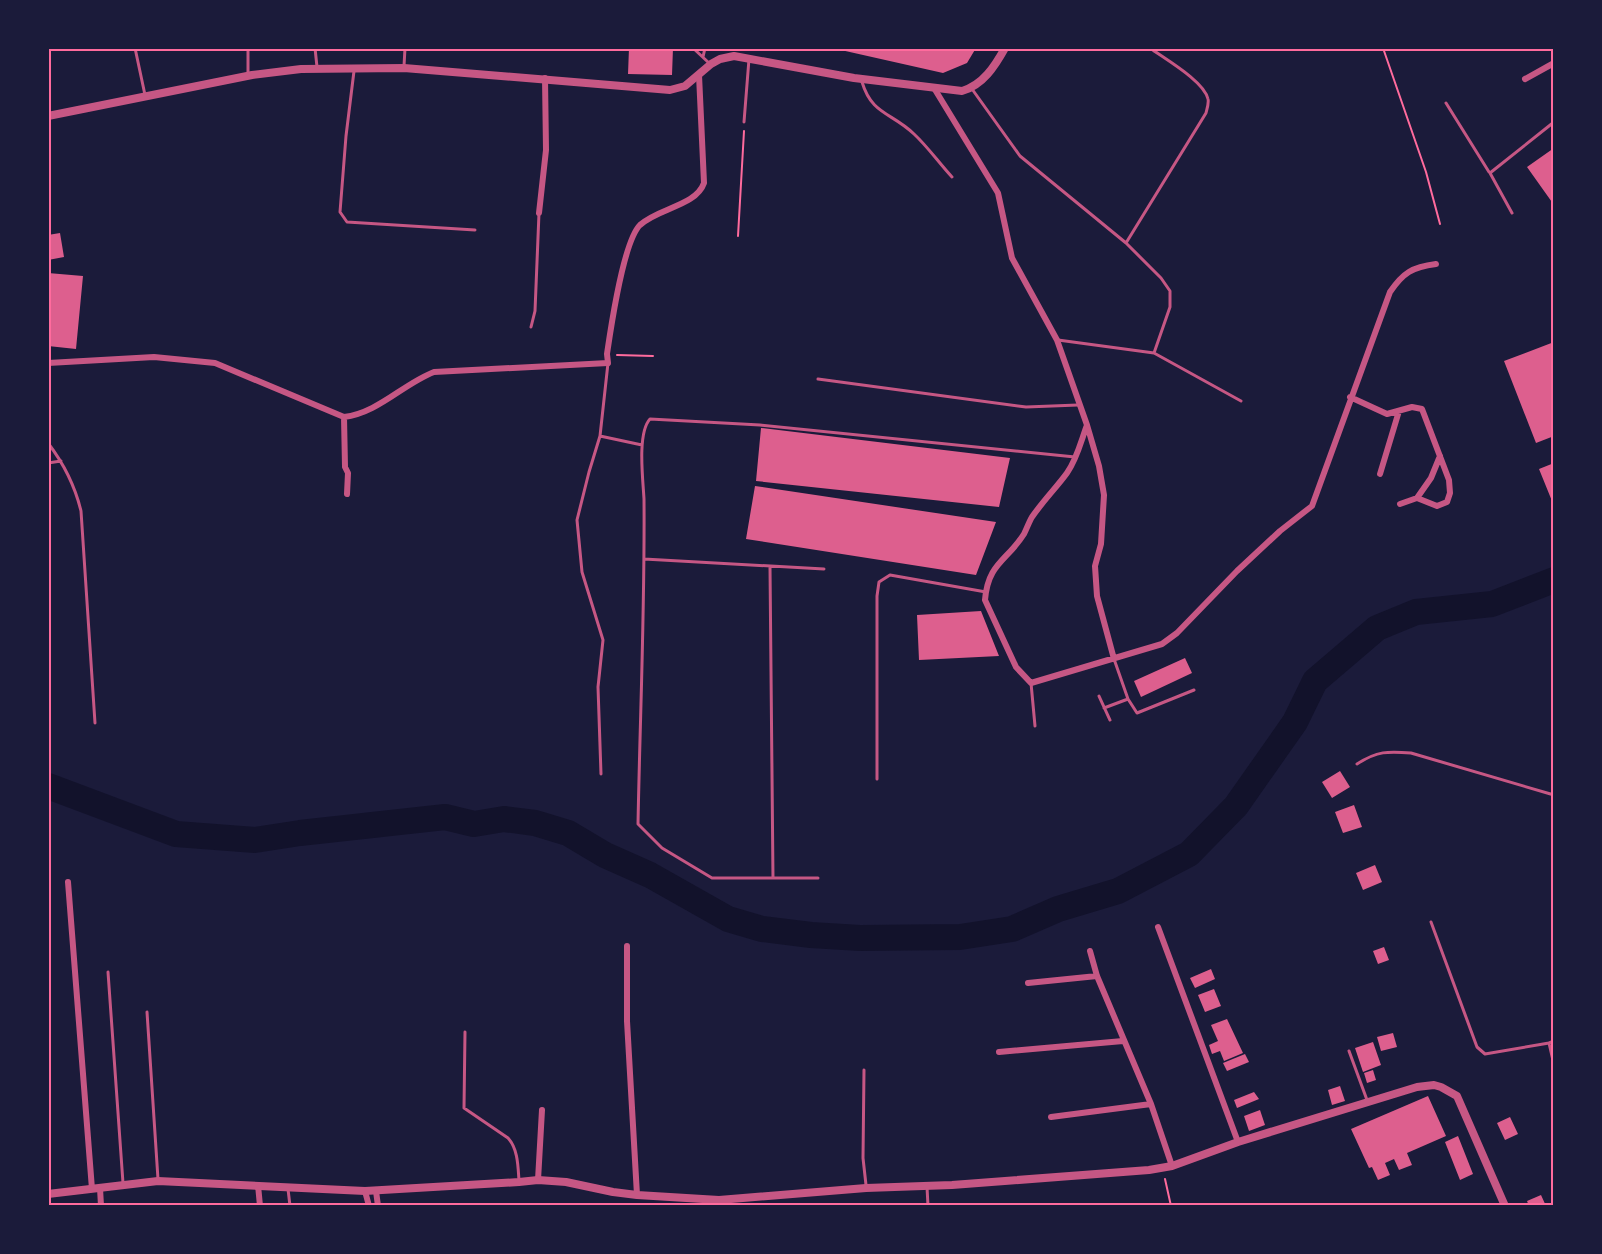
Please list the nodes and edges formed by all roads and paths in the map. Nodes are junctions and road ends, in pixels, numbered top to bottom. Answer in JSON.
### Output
{"nodes":[{"id":1,"x":135,"y":48,"type":"edge"},
{"id":2,"x":248,"y":48,"type":"edge"},
{"id":3,"x":315,"y":48,"type":"edge"},
{"id":4,"x":405,"y":48,"type":"edge"},
{"id":5,"x":693,"y":48,"type":"edge"},
{"id":6,"x":705,"y":48,"type":"edge"},
{"id":7,"x":1005,"y":48,"type":"edge"},
{"id":8,"x":1150,"y":48,"type":"edge"},
{"id":9,"x":1383,"y":48,"type":"edge"},
{"id":10,"x":703,"y":57,"type":"junction"},
{"id":11,"x":749,"y":57,"type":"junction"},
{"id":12,"x":1554,"y":63,"type":"edge"},
{"id":13,"x":711,"y":64,"type":"junction"},
{"id":14,"x":404,"y":68,"type":"junction"},
{"id":15,"x":318,"y":69,"type":"junction"},
{"id":16,"x":354,"y":69,"type":"junction"},
{"id":17,"x":699,"y":75,"type":"junction"},
{"id":18,"x":248,"y":76,"type":"junction"},
{"id":19,"x":545,"y":78,"type":"junction"},
{"id":20,"x":861,"y":78,"type":"junction"},
{"id":21,"x":1525,"y":79,"type":"dead end"},
{"id":22,"x":934,"y":88,"type":"junction"},
{"id":23,"x":972,"y":88,"type":"junction"},
{"id":24,"x":145,"y":96,"type":"junction"},
{"id":25,"x":1446,"y":103,"type":"dead end"},
{"id":26,"x":48,"y":116,"type":"edge"},
{"id":27,"x":744,"y":122,"type":"joint"},
{"id":28,"x":1554,"y":122,"type":"edge"},
{"id":29,"x":1490,"y":173,"type":"junction"},
{"id":30,"x":952,"y":177,"type":"dead end"},
{"id":31,"x":539,"y":213,"type":"joint"},
{"id":32,"x":1512,"y":213,"type":"dead end"},
{"id":33,"x":1440,"y":224,"type":"dead end"},
{"id":34,"x":476,"y":230,"type":"dead end"},
{"id":35,"x":738,"y":236,"type":"dead end"},
{"id":36,"x":1126,"y":243,"type":"junction"},
{"id":37,"x":1436,"y":264,"type":"dead end"},
{"id":38,"x":531,"y":327,"type":"dead end"},
{"id":39,"x":1057,"y":340,"type":"junction"},
{"id":40,"x":1154,"y":353,"type":"junction"},
{"id":41,"x":607,"y":354,"type":"junction"},
{"id":42,"x":653,"y":356,"type":"dead end"},
{"id":43,"x":48,"y":363,"type":"edge"},
{"id":44,"x":608,"y":363,"type":"junction"},
{"id":45,"x":818,"y":379,"type":"dead end"},
{"id":46,"x":1350,"y":397,"type":"junction"},
{"id":47,"x":1241,"y":401,"type":"dead end"},
{"id":48,"x":1080,"y":405,"type":"junction"},
{"id":49,"x":1399,"y":411,"type":"junction"},
{"id":50,"x":344,"y":417,"type":"junction"},
{"id":51,"x":1087,"y":425,"type":"junction"},
{"id":52,"x":600,"y":436,"type":"junction"},
{"id":53,"x":48,"y":443,"type":"edge"},
{"id":54,"x":643,"y":445,"type":"junction"},
{"id":55,"x":1440,"y":456,"type":"junction"},
{"id":56,"x":1075,"y":457,"type":"junction"},
{"id":57,"x":62,"y":461,"type":"junction"},
{"id":58,"x":48,"y":463,"type":"edge"},
{"id":59,"x":1380,"y":474,"type":"dead end"},
{"id":60,"x":347,"y":494,"type":"dead end"},
{"id":61,"x":1417,"y":498,"type":"junction"},
{"id":62,"x":1401,"y":504,"type":"dead end"},
{"id":63,"x":644,"y":559,"type":"junction"},
{"id":64,"x":770,"y":567,"type":"junction"},
{"id":65,"x":824,"y":569,"type":"dead end"},
{"id":66,"x":986,"y":592,"type":"junction"},
{"id":67,"x":1114,"y":659,"type":"junction"},
{"id":68,"x":1031,"y":683,"type":"junction"},
{"id":69,"x":1194,"y":690,"type":"dead end"},
{"id":70,"x":1099,"y":696,"type":"dead end"},
{"id":71,"x":1128,"y":699,"type":"junction"},
{"id":72,"x":1104,"y":708,"type":"junction"},
{"id":73,"x":1110,"y":720,"type":"dead end"},
{"id":74,"x":94,"y":723,"type":"dead end"},
{"id":75,"x":1035,"y":726,"type":"dead end"},
{"id":76,"x":1357,"y":764,"type":"dead end"},
{"id":77,"x":602,"y":774,"type":"dead end"},
{"id":78,"x":877,"y":779,"type":"dead end"},
{"id":79,"x":1554,"y":795,"type":"edge"},
{"id":80,"x":772,"y":878,"type":"junction"},
{"id":81,"x":818,"y":878,"type":"dead end"},
{"id":82,"x":68,"y":882,"type":"dead end"},
{"id":83,"x":1431,"y":922,"type":"dead end"},
{"id":84,"x":1158,"y":927,"type":"dead end"},
{"id":85,"x":627,"y":946,"type":"dead end"},
{"id":86,"x":1090,"y":951,"type":"dead end"},
{"id":87,"x":108,"y":972,"type":"dead end"},
{"id":88,"x":1097,"y":976,"type":"junction"},
{"id":89,"x":1028,"y":983,"type":"dead end"},
{"id":90,"x":147,"y":1012,"type":"dead end"},
{"id":91,"x":465,"y":1032,"type":"dead end"},
{"id":92,"x":1123,"y":1041,"type":"junction"},
{"id":93,"x":1554,"y":1041,"type":"edge"},
{"id":94,"x":1549,"y":1043,"type":"junction"},
{"id":95,"x":1349,"y":1051,"type":"dead end"},
{"id":96,"x":999,"y":1052,"type":"dead end"},
{"id":97,"x":1554,"y":1065,"type":"edge"},
{"id":98,"x":864,"y":1070,"type":"dead end"},
{"id":99,"x":1368,"y":1102,"type":"junction"},
{"id":100,"x":1151,"y":1104,"type":"junction"},
{"id":101,"x":542,"y":1110,"type":"dead end"},
{"id":102,"x":1051,"y":1117,"type":"dead end"},
{"id":103,"x":1238,"y":1142,"type":"junction"},
{"id":104,"x":1172,"y":1166,"type":"junction"},
{"id":105,"x":1162,"y":1167,"type":"junction"},
{"id":106,"x":538,"y":1180,"type":"junction"},
{"id":107,"x":158,"y":1181,"type":"junction"},
{"id":108,"x":519,"y":1182,"type":"junction"},
{"id":109,"x":123,"y":1185,"type":"junction"},
{"id":110,"x":258,"y":1185,"type":"junction"},
{"id":111,"x":288,"y":1187,"type":"junction"},
{"id":112,"x":927,"y":1187,"type":"junction"},
{"id":113,"x":866,"y":1188,"type":"junction"},
{"id":114,"x":96,"y":1189,"type":"junction"},
{"id":115,"x":365,"y":1191,"type":"junction"},
{"id":116,"x":376,"y":1191,"type":"junction"},
{"id":117,"x":48,"y":1194,"type":"edge"},
{"id":118,"x":637,"y":1195,"type":"junction"},
{"id":119,"x":720,"y":1203,"type":"edge"},
{"id":120,"x":101,"y":1206,"type":"edge"},
{"id":121,"x":260,"y":1206,"type":"edge"},
{"id":122,"x":290,"y":1206,"type":"edge"},
{"id":123,"x":369,"y":1206,"type":"edge"},
{"id":124,"x":378,"y":1206,"type":"edge"},
{"id":125,"x":928,"y":1206,"type":"edge"},
{"id":126,"x":1171,"y":1206,"type":"edge"},
{"id":127,"x":1505,"y":1206,"type":"edge"}],
"edges":[{"from":1,"to":24,"type":"lane"},
{"from":2,"to":18,"type":"lane"},
{"from":3,"to":15,"type":"lane"},
{"from":4,"to":14,"type":"lane"},
{"from":5,"to":10,"type":"lane"},
{"from":6,"to":10,"type":"lane"},
{"from":7,"to":23,"type":"street"},
{"from":8,"to":36,"type":"lane"},
{"from":9,"to":33,"type":"path"},
{"from":10,"to":13,"type":"lane"},
{"from":11,"to":13,"type":"street"},
{"from":11,"to":20,"type":"street"},
{"from":11,"to":27,"type":"lane"},
{"from":12,"to":21,"type":"street"},
{"from":13,"to":17,"type":"street"},
{"from":14,"to":16,"type":"street"},
{"from":14,"to":19,"type":"street"},
{"from":15,"to":16,"type":"street"},
{"from":15,"to":18,"type":"street"},
{"from":16,"to":34,"type":"lane"},
{"from":17,"to":19,"type":"street"},
{"from":17,"to":41,"type":"street"},
{"from":18,"to":24,"type":"street"},
{"from":19,"to":31,"type":"street"},
{"from":20,"to":22,"type":"street"},
{"from":20,"to":30,"type":"lane"},
{"from":22,"to":23,"type":"street"},
{"from":22,"to":39,"type":"street"},
{"from":23,"to":36,"type":"lane"},
{"from":24,"to":26,"type":"street"},
{"from":25,"to":29,"type":"lane"},
{"from":27,"to":35,"type":"path"},
{"from":28,"to":29,"type":"lane"},
{"from":29,"to":32,"type":"lane"},
{"from":31,"to":38,"type":"lane"},
{"from":36,"to":40,"type":"lane"},
{"from":37,"to":46,"type":"street"},
{"from":39,"to":40,"type":"lane"},
{"from":39,"to":48,"type":"street"},
{"from":40,"to":47,"type":"lane"},
{"from":41,"to":42,"type":"path"},
{"from":41,"to":44,"type":"street"},
{"from":43,"to":50,"type":"street"},
{"from":44,"to":50,"type":"street"},
{"from":44,"to":52,"type":"lane"},
{"from":45,"to":48,"type":"lane"},
{"from":46,"to":49,"type":"street"},
{"from":46,"to":67,"type":"street"},
{"from":48,"to":51,"type":"street"},
{"from":49,"to":55,"type":"street"},
{"from":49,"to":59,"type":"street"},
{"from":50,"to":60,"type":"street"},
{"from":51,"to":56,"type":"street"},
{"from":51,"to":67,"type":"street"},
{"from":52,"to":54,"type":"lane"},
{"from":52,"to":77,"type":"lane"},
{"from":53,"to":57,"type":"lane"},
{"from":54,"to":56,"type":"lane"},
{"from":54,"to":63,"type":"lane"},
{"from":55,"to":61,"type":"street"},
{"from":55,"to":61,"type":"street"},
{"from":56,"to":66,"type":"street"},
{"from":57,"to":58,"type":"lane"},
{"from":57,"to":74,"type":"lane"},
{"from":61,"to":62,"type":"street"},
{"from":63,"to":64,"type":"lane"},
{"from":63,"to":80,"type":"lane"},
{"from":64,"to":65,"type":"lane"},
{"from":64,"to":80,"type":"lane"},
{"from":66,"to":68,"type":"street"},
{"from":66,"to":78,"type":"lane"},
{"from":67,"to":68,"type":"street"},
{"from":67,"to":71,"type":"lane"},
{"from":68,"to":75,"type":"lane"},
{"from":69,"to":71,"type":"lane"},
{"from":70,"to":72,"type":"lane"},
{"from":71,"to":72,"type":"lane"},
{"from":72,"to":73,"type":"lane"},
{"from":76,"to":79,"type":"lane"},
{"from":80,"to":81,"type":"lane"},
{"from":82,"to":114,"type":"street"},
{"from":83,"to":94,"type":"lane"},
{"from":84,"to":103,"type":"street"},
{"from":85,"to":118,"type":"street"},
{"from":86,"to":88,"type":"street"},
{"from":87,"to":109,"type":"lane"},
{"from":88,"to":89,"type":"street"},
{"from":88,"to":92,"type":"street"},
{"from":90,"to":107,"type":"lane"},
{"from":91,"to":108,"type":"lane"},
{"from":92,"to":96,"type":"street"},
{"from":92,"to":100,"type":"street"},
{"from":93,"to":94,"type":"lane"},
{"from":94,"to":97,"type":"lane"},
{"from":95,"to":99,"type":"lane"},
{"from":98,"to":113,"type":"lane"},
{"from":99,"to":103,"type":"street"},
{"from":99,"to":127,"type":"street"},
{"from":100,"to":102,"type":"street"},
{"from":100,"to":104,"type":"street"},
{"from":101,"to":106,"type":"street"},
{"from":103,"to":104,"type":"street"},
{"from":104,"to":105,"type":"street"},
{"from":105,"to":112,"type":"street"},
{"from":105,"to":126,"type":"path"},
{"from":106,"to":108,"type":"street"},
{"from":106,"to":118,"type":"street"},
{"from":107,"to":109,"type":"street"},
{"from":107,"to":110,"type":"street"},
{"from":108,"to":116,"type":"street"},
{"from":109,"to":114,"type":"street"},
{"from":110,"to":111,"type":"street"},
{"from":110,"to":121,"type":"street"},
{"from":111,"to":115,"type":"street"},
{"from":111,"to":122,"type":"lane"},
{"from":112,"to":113,"type":"street"},
{"from":112,"to":125,"type":"lane"},
{"from":113,"to":119,"type":"street"},
{"from":114,"to":117,"type":"street"},
{"from":114,"to":120,"type":"street"},
{"from":115,"to":116,"type":"street"},
{"from":115,"to":123,"type":"street"},
{"from":116,"to":124,"type":"street"},
{"from":118,"to":119,"type":"street"}]}
